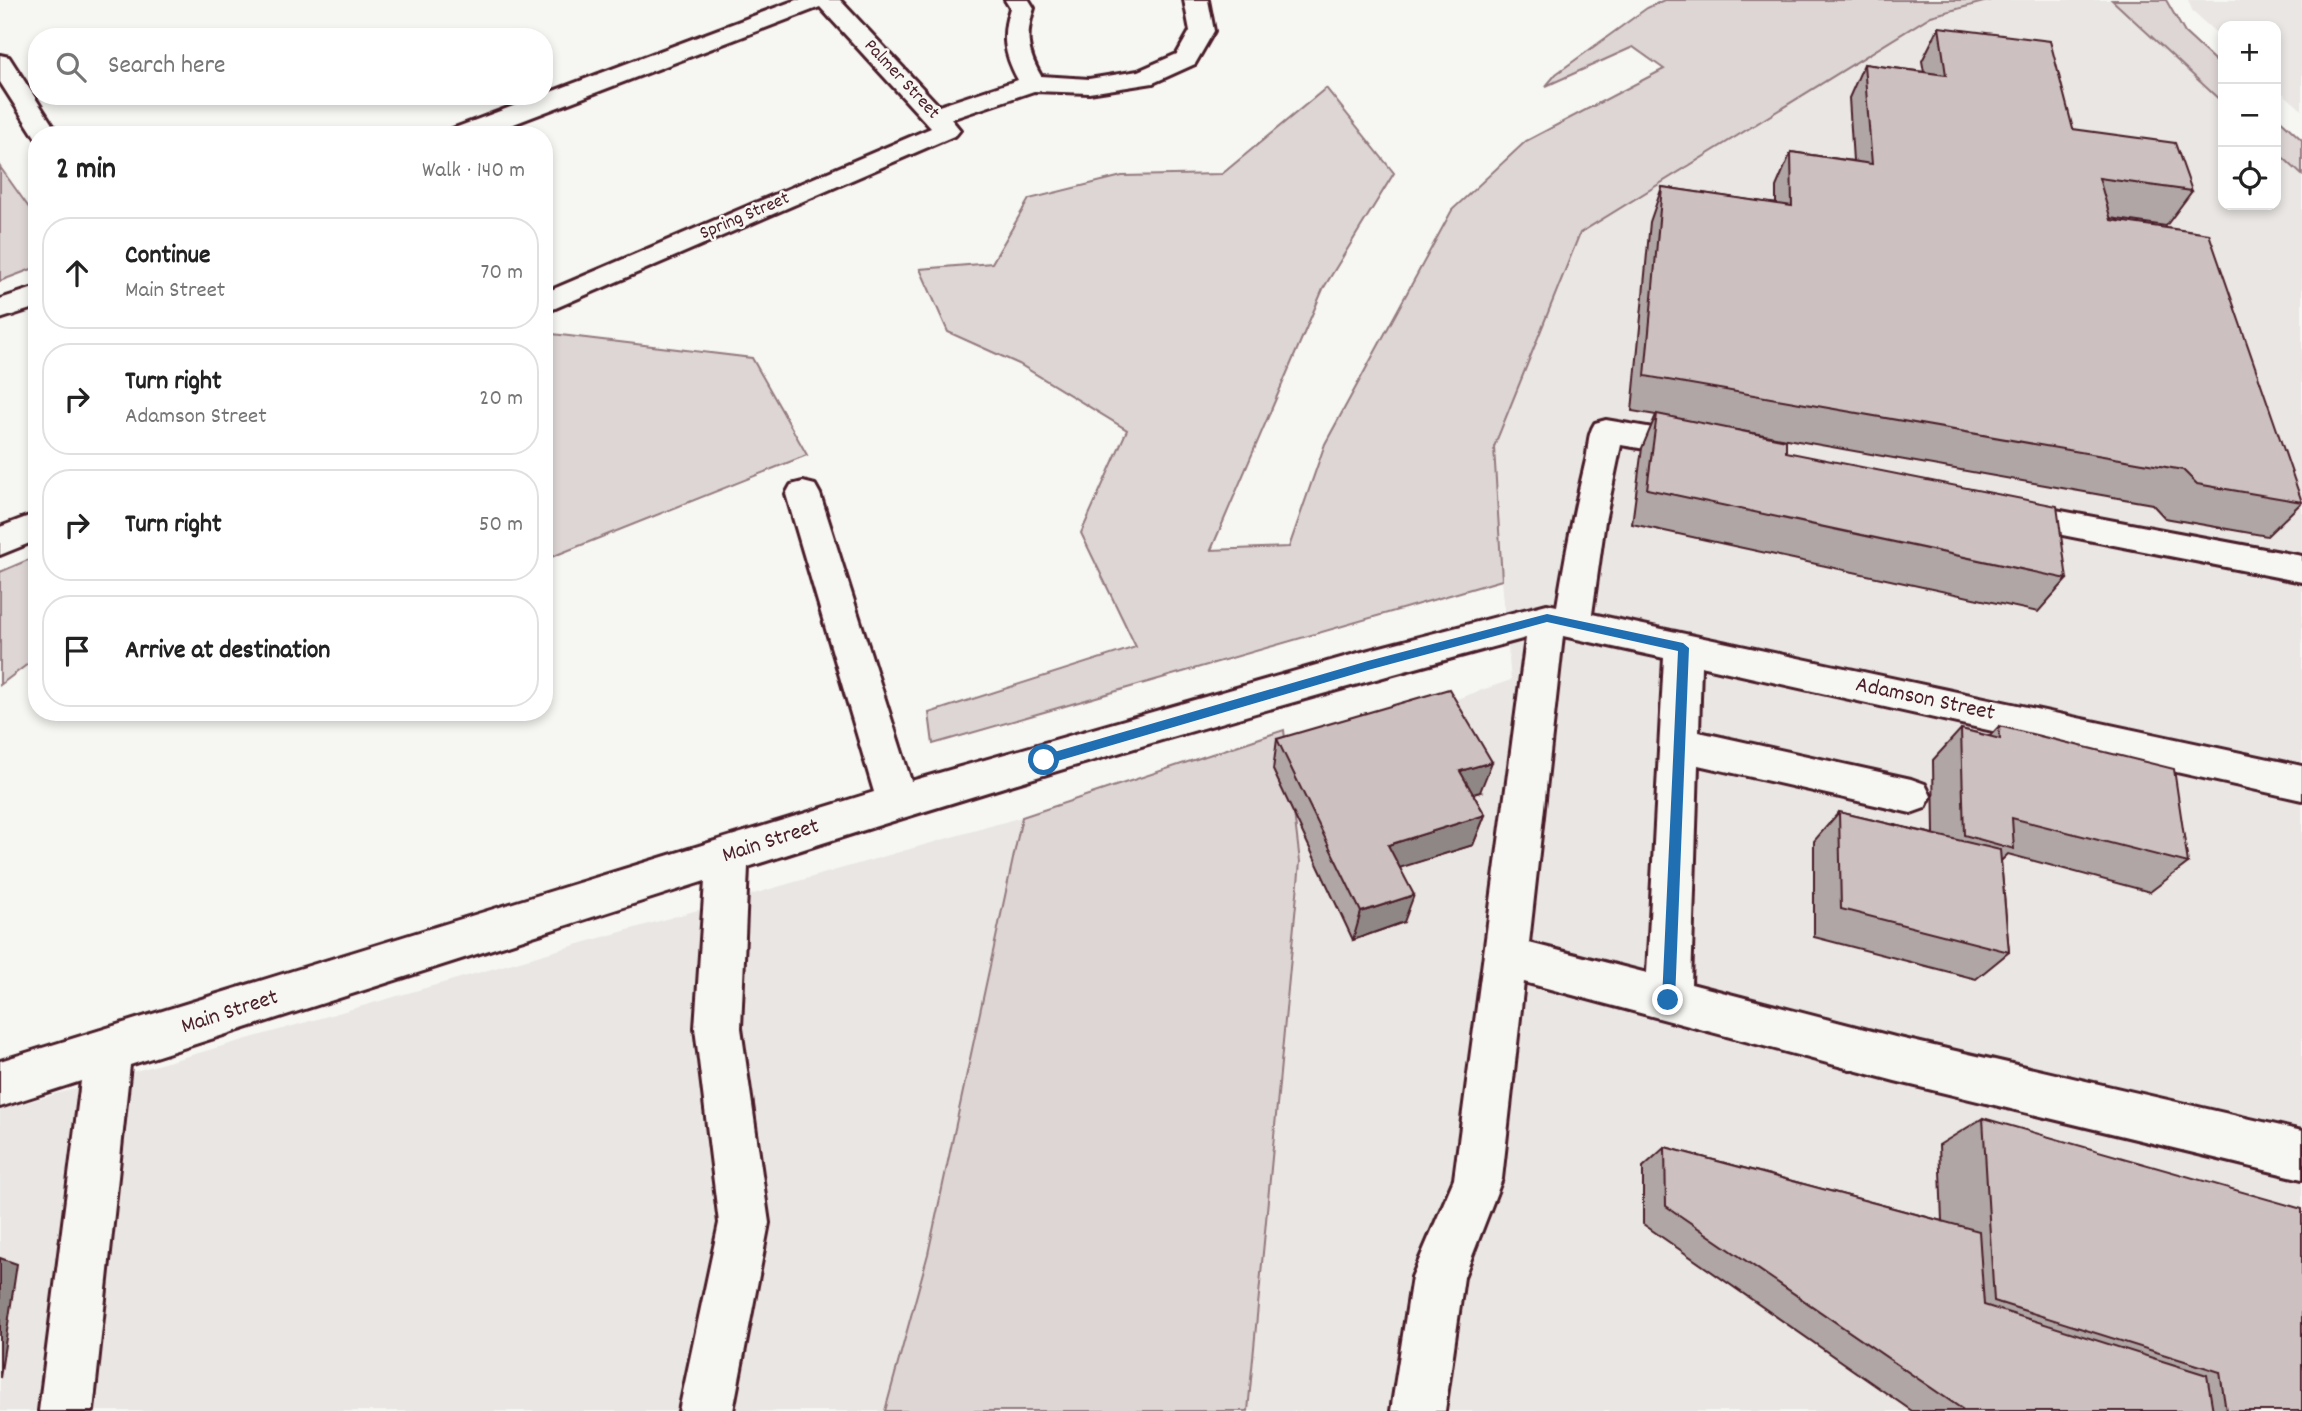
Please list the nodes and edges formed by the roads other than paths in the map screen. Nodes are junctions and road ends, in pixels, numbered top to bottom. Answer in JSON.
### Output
{"nodes":[{"id":1,"x":817,"y":0,"type":"edge"},
{"id":2,"x":827,"y":0,"type":"edge"},
{"id":3,"x":1017,"y":0,"type":"edge"},
{"id":4,"x":1196,"y":0,"type":"edge"},
{"id":5,"x":0,"y":62,"type":"edge"},
{"id":6,"x":1032,"y":83,"type":"junction"},
{"id":7,"x":553,"y":100,"type":"edge"},
{"id":8,"x":25,"y":102,"type":"junction"},
{"id":9,"x":540,"y":105,"type":"edge"},
{"id":10,"x":0,"y":111,"type":"edge"},
{"id":11,"x":940,"y":123,"type":"junction"},
{"id":12,"x":41,"y":126,"type":"edge"},
{"id":13,"x":485,"y":126,"type":"edge"},
{"id":14,"x":28,"y":299,"type":"edge"},
{"id":15,"x":553,"y":300,"type":"edge"},
{"id":16,"x":0,"y":310,"type":"edge"},
{"id":17,"x":1730,"y":453,"type":"edge"},
{"id":18,"x":803,"y":494,"type":"dead end"},
{"id":19,"x":1983,"y":506,"type":"edge"},
{"id":20,"x":28,"y":529,"type":"edge"},
{"id":21,"x":0,"y":542,"type":"edge"},
{"id":22,"x":2302,"y":569,"type":"edge"},
{"id":23,"x":1560,"y":621,"type":"junction"},
{"id":24,"x":1683,"y":648,"type":"junction"},
{"id":25,"x":1679,"y":744,"type":"junction"},
{"id":26,"x":2302,"y":783,"type":"edge"},
{"id":27,"x":1912,"y":796,"type":"dead end"},
{"id":28,"x":897,"y":802,"type":"junction"},
{"id":29,"x":728,"y":856,"type":"junction"},
{"id":30,"x":1506,"y":957,"type":"junction"},
{"id":31,"x":1668,"y":1000,"type":"junction"},
{"id":32,"x":108,"y":1052,"type":"junction"},
{"id":33,"x":0,"y":1084,"type":"edge"},
{"id":34,"x":2302,"y":1155,"type":"edge"},
{"id":35,"x":66,"y":1411,"type":"edge"},
{"id":36,"x":706,"y":1411,"type":"edge"},
{"id":37,"x":1418,"y":1411,"type":"edge"}],
"edges":[{"from":1,"to":7,"type":"street"},
{"from":2,"to":11,"type":"street","name":"Palmer Street"},
{"from":3,"to":6,"type":"street"},
{"from":4,"to":6,"type":"street"},
{"from":5,"to":8,"type":"street"},
{"from":6,"to":11,"type":"street","name":"Spring Street"},
{"from":8,"to":10,"type":"street"},
{"from":8,"to":12,"type":"street"},
{"from":9,"to":13,"type":"street"},
{"from":11,"to":15,"type":"street","name":"Spring Street"},
{"from":14,"to":16,"type":"street"},
{"from":17,"to":23,"type":"street"},
{"from":18,"to":28,"type":"street"},
{"from":19,"to":22,"type":"street"},
{"from":20,"to":21,"type":"street"},
{"from":23,"to":24,"type":"street","name":"Adamson Street"},
{"from":23,"to":28,"type":"street","name":"Main Street"},
{"from":23,"to":30,"type":"street"},
{"from":24,"to":25,"type":"street"},
{"from":24,"to":26,"type":"street","name":"Adamson Street"},
{"from":25,"to":27,"type":"street"},
{"from":25,"to":31,"type":"street"},
{"from":28,"to":29,"type":"street","name":"Main Street"},
{"from":29,"to":32,"type":"street","name":"Main Street"},
{"from":29,"to":36,"type":"street"},
{"from":30,"to":31,"type":"street"},
{"from":30,"to":37,"type":"street"},
{"from":31,"to":34,"type":"street"},
{"from":32,"to":33,"type":"street","name":"Main Street"},
{"from":32,"to":35,"type":"street"}]}
